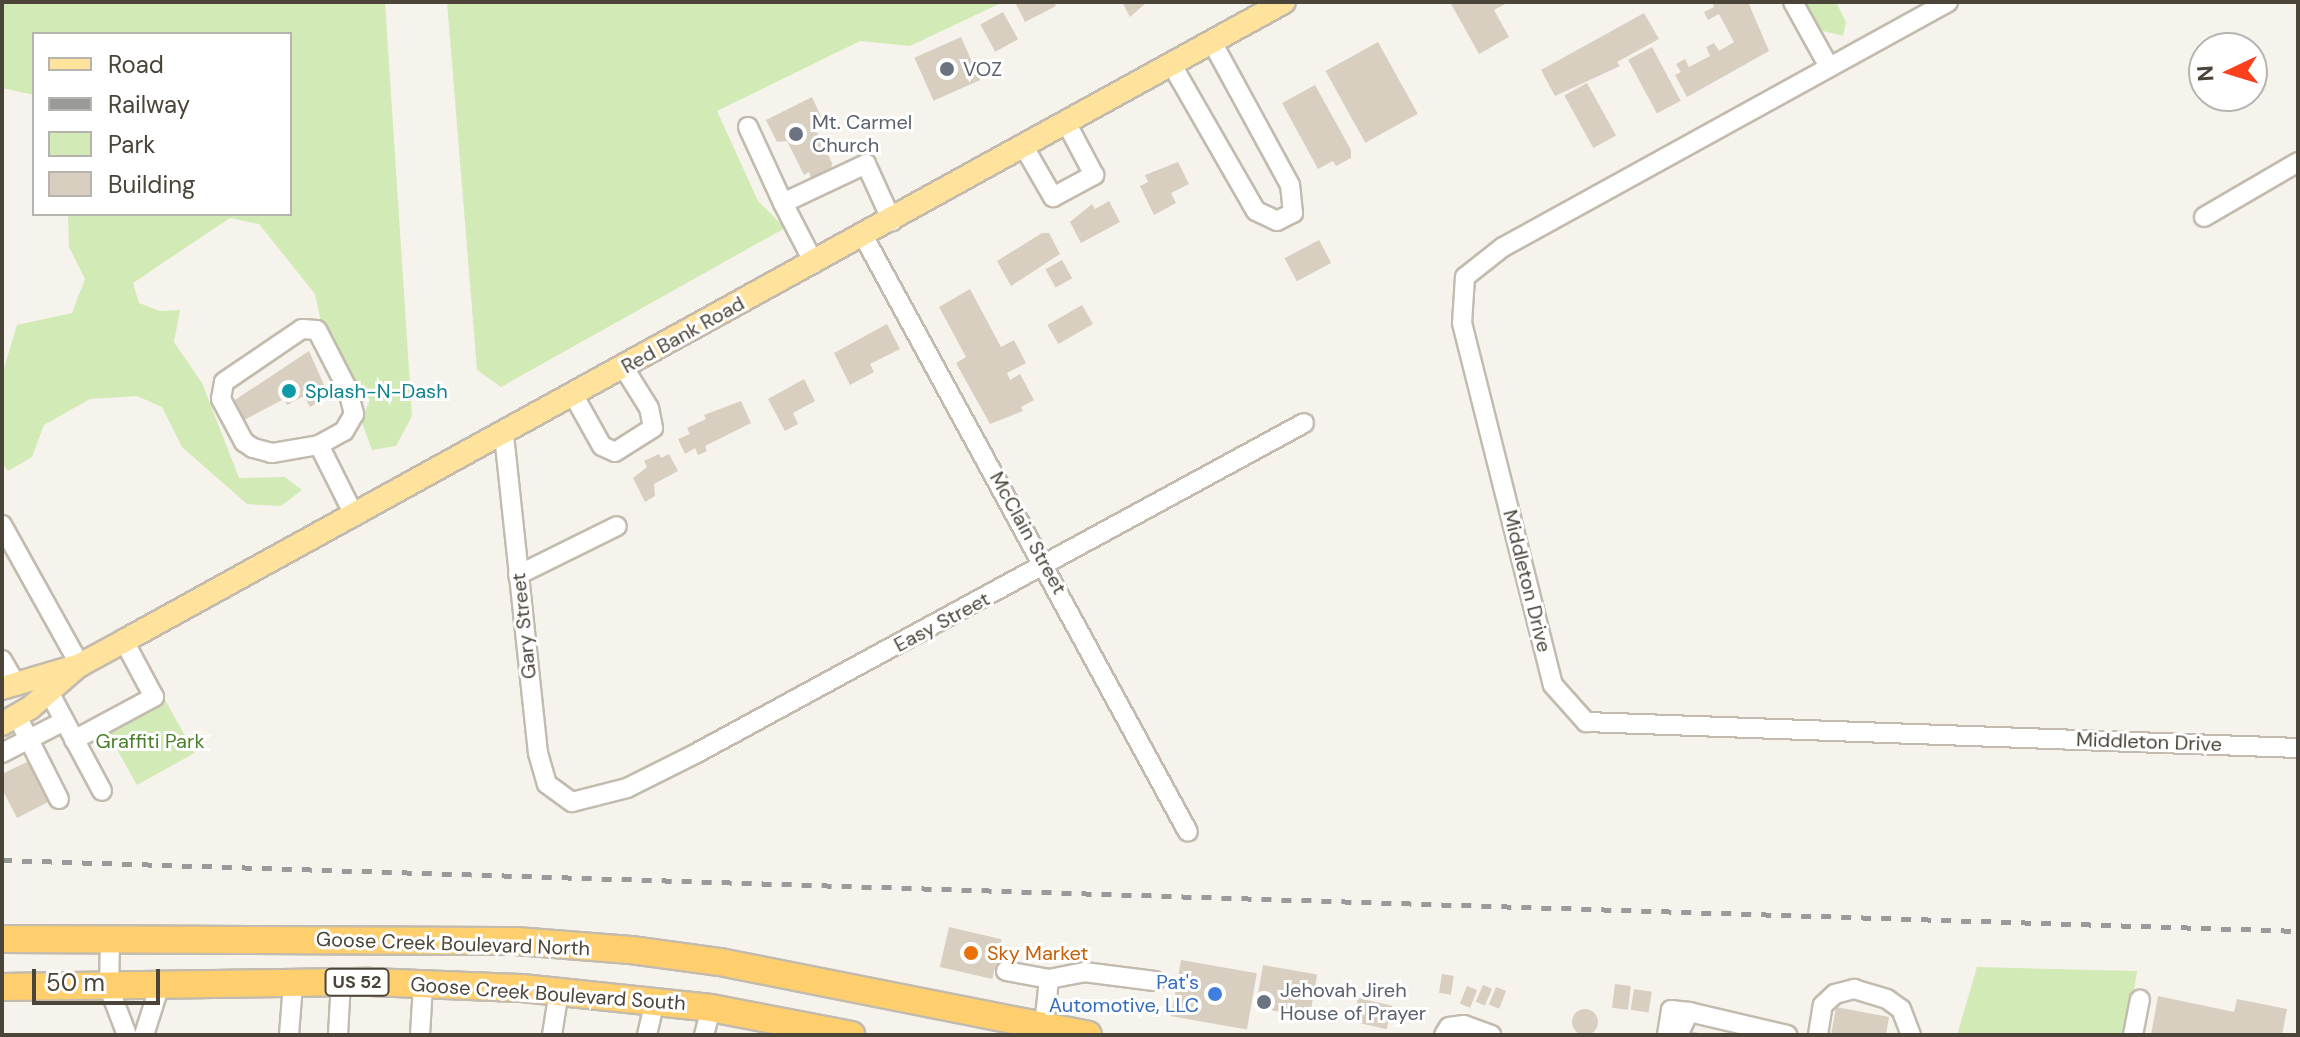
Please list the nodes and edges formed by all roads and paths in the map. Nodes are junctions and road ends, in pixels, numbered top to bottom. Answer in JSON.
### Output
{"nodes":[{"id":1,"x":1284,"y":2,"type":"edge"},
{"id":2,"x":1793,"y":2,"type":"edge"},
{"id":3,"x":1948,"y":2,"type":"edge"},
{"id":4,"x":1212,"y":42,"type":"junction"},
{"id":5,"x":1172,"y":65,"type":"junction"},
{"id":6,"x":1829,"y":67,"type":"junction"},
{"id":7,"x":1067,"y":124,"type":"junction"},
{"id":8,"x":748,"y":127,"type":"dead end"},
{"id":9,"x":1024,"y":147,"type":"junction"},
{"id":10,"x":2298,"y":162,"type":"edge"},
{"id":11,"x":783,"y":203,"type":"junction"},
{"id":12,"x":2204,"y":217,"type":"dead end"},
{"id":13,"x":892,"y":221,"type":"junction"},
{"id":14,"x":864,"y":237,"type":"junction"},
{"id":15,"x":814,"y":263,"type":"junction"},
{"id":16,"x":624,"y":368,"type":"junction"},
{"id":17,"x":574,"y":396,"type":"junction"},
{"id":18,"x":1304,"y":423,"type":"dead end"},
{"id":19,"x":504,"y":435,"type":"junction"},
{"id":20,"x":319,"y":445,"type":"junction"},
{"id":21,"x":355,"y":517,"type":"junction"},
{"id":22,"x":2,"y":525,"type":"edge"},
{"id":23,"x":617,"y":526,"type":"dead end"},
{"id":24,"x":1046,"y":566,"type":"junction"},
{"id":25,"x":518,"y":575,"type":"junction"},
{"id":26,"x":124,"y":641,"type":"junction"},
{"id":27,"x":2,"y":660,"type":"edge"},
{"id":28,"x":80,"y":665,"type":"junction"},
{"id":29,"x":8,"y":685,"type":"edge"},
{"id":30,"x":49,"y":692,"type":"junction"},
{"id":31,"x":9,"y":720,"type":"edge"},
{"id":32,"x":64,"y":721,"type":"junction"},
{"id":33,"x":29,"y":739,"type":"junction"},
{"id":34,"x":74,"y":740,"type":"junction"},
{"id":35,"x":2298,"y":748,"type":"edge"},
{"id":36,"x":2,"y":753,"type":"edge"},
{"id":37,"x":102,"y":791,"type":"dead end"},
{"id":38,"x":59,"y":799,"type":"dead end"},
{"id":39,"x":572,"y":802,"type":"joint"},
{"id":40,"x":1188,"y":832,"type":"dead end"},
{"id":41,"x":2,"y":939,"type":"edge"},
{"id":42,"x":110,"y":940,"type":"junction"},
{"id":43,"x":1006,"y":971,"type":"dead end"},
{"id":44,"x":1049,"y":979,"type":"junction"},
{"id":45,"x":1154,"y":981,"type":"dead end"},
{"id":46,"x":341,"y":982,"type":"junction"},
{"id":47,"x":293,"y":984,"type":"junction"},
{"id":48,"x":423,"y":984,"type":"junction"},
{"id":49,"x":2,"y":987,"type":"edge"},
{"id":50,"x":109,"y":988,"type":"junction"},
{"id":51,"x":159,"y":988,"type":"junction"},
{"id":52,"x":559,"y":991,"type":"junction"},
{"id":53,"x":655,"y":1000,"type":"junction"},
{"id":54,"x":2140,"y":1000,"type":"dead end"},
{"id":55,"x":711,"y":1008,"type":"junction"},
{"id":56,"x":1700,"y":1025,"type":"edge"},
{"id":57,"x":1044,"y":1026,"type":"junction"},
{"id":58,"x":1764,"y":1031,"type":"edge"},
{"id":59,"x":127,"y":1035,"type":"edge"},
{"id":60,"x":144,"y":1035,"type":"edge"},
{"id":61,"x":289,"y":1035,"type":"edge"},
{"id":62,"x":338,"y":1035,"type":"edge"},
{"id":63,"x":420,"y":1035,"type":"edge"},
{"id":64,"x":552,"y":1035,"type":"edge"},
{"id":65,"x":647,"y":1035,"type":"edge"},
{"id":66,"x":704,"y":1035,"type":"edge"},
{"id":67,"x":851,"y":1035,"type":"edge"},
{"id":68,"x":1088,"y":1035,"type":"edge"},
{"id":69,"x":1444,"y":1035,"type":"edge"},
{"id":70,"x":1491,"y":1035,"type":"edge"},
{"id":71,"x":1787,"y":1035,"type":"edge"},
{"id":72,"x":1818,"y":1035,"type":"edge"},
{"id":73,"x":1911,"y":1035,"type":"edge"},
{"id":74,"x":2133,"y":1035,"type":"edge"}],
"edges":[{"from":1,"to":4,"type":"main road","name":"Red Bank Road"},
{"from":2,"to":6,"type":"street"},
{"from":3,"to":6,"type":"street","name":"Middleton Drive"},
{"from":4,"to":5,"type":"main road","name":"Red Bank Road"},
{"from":4,"to":5,"type":"street"},
{"from":5,"to":7,"type":"main road","name":"Red Bank Road"},
{"from":6,"to":35,"type":"street","name":"Middleton Drive"},
{"from":7,"to":9,"type":"main road","name":"Red Bank Road"},
{"from":7,"to":9,"type":"street"},
{"from":8,"to":11,"type":"street"},
{"from":9,"to":13,"type":"main road","name":"Red Bank Road"},
{"from":10,"to":12,"type":"street"},
{"from":11,"to":13,"type":"street"},
{"from":11,"to":15,"type":"street"},
{"from":13,"to":14,"type":"main road","name":"Red Bank Road"},
{"from":14,"to":15,"type":"main road","name":"Red Bank Road"},
{"from":14,"to":24,"type":"street","name":"McClain Street"},
{"from":15,"to":16,"type":"main road","name":"Red Bank Road"},
{"from":16,"to":17,"type":"main road","name":"Red Bank Road"},
{"from":16,"to":17,"type":"street"},
{"from":17,"to":19,"type":"main road","name":"Red Bank Road"},
{"from":18,"to":24,"type":"street","name":"Easy Street"},
{"from":19,"to":21,"type":"main road","name":"Red Bank Road"},
{"from":19,"to":25,"type":"street","name":"Gary Street"},
{"from":20,"to":20,"type":"street"},
{"from":20,"to":21,"type":"street"},
{"from":21,"to":26,"type":"main road","name":"Red Bank Road"},
{"from":22,"to":28,"type":"street"},
{"from":23,"to":25,"type":"street"},
{"from":24,"to":39,"type":"street","name":"Easy Street"},
{"from":24,"to":40,"type":"street","name":"McClain Street"},
{"from":25,"to":39,"type":"street","name":"Gary Street"},
{"from":26,"to":28,"type":"main road","name":"Red Bank Road"},
{"from":26,"to":34,"type":"street"},
{"from":27,"to":29,"type":"street"},
{"from":28,"to":29,"type":"main road","name":"Red Bank Road"},
{"from":28,"to":30,"type":"main road","name":"Red Bank Road"},
{"from":30,"to":31,"type":"main road","name":"Red Bank Road"},
{"from":30,"to":32,"type":"street"},
{"from":31,"to":33,"type":"street"},
{"from":32,"to":33,"type":"street"},
{"from":32,"to":34,"type":"street"},
{"from":33,"to":36,"type":"street"},
{"from":33,"to":38,"type":"street"},
{"from":34,"to":37,"type":"street"},
{"from":41,"to":42,"type":"highway","name":"Goose Creek Boulevard North","number":"US 52"},
{"from":42,"to":50,"type":"street"},
{"from":42,"to":57,"type":"highway","name":"Goose Creek Boulevard North","number":"US 52"},
{"from":43,"to":44,"type":"street"},
{"from":44,"to":45,"type":"street"},
{"from":44,"to":57,"type":"street"},
{"from":46,"to":47,"type":"highway","name":"Goose Creek Boulevard South","number":"US 52"},
{"from":46,"to":48,"type":"highway","name":"Goose Creek Boulevard South","number":"US 52"},
{"from":46,"to":62,"type":"street"},
{"from":47,"to":51,"type":"highway","name":"Goose Creek Boulevard South","number":"US 52"},
{"from":47,"to":61,"type":"street"},
{"from":48,"to":52,"type":"highway","name":"Goose Creek Boulevard South","number":"US 52"},
{"from":48,"to":63,"type":"street"},
{"from":49,"to":50,"type":"highway","name":"Goose Creek Boulevard South","number":"US 52"},
{"from":50,"to":51,"type":"highway","name":"Goose Creek Boulevard South","number":"US 52"},
{"from":50,"to":59,"type":"street"},
{"from":51,"to":60,"type":"street"},
{"from":52,"to":53,"type":"highway","name":"Goose Creek Boulevard South","number":"US 52"},
{"from":52,"to":64,"type":"street"},
{"from":53,"to":55,"type":"highway","name":"Goose Creek Boulevard South","number":"US 52"},
{"from":53,"to":65,"type":"street"},
{"from":54,"to":74,"type":"street"},
{"from":55,"to":66,"type":"street"},
{"from":55,"to":67,"type":"highway","name":"Goose Creek Boulevard South","number":"US 52"},
{"from":56,"to":58,"type":"street"},
{"from":57,"to":68,"type":"highway","name":"Goose Creek Boulevard North","number":"US 52"},
{"from":58,"to":71,"type":"street"},
{"from":69,"to":70,"type":"street"},
{"from":72,"to":73,"type":"street"}]}
